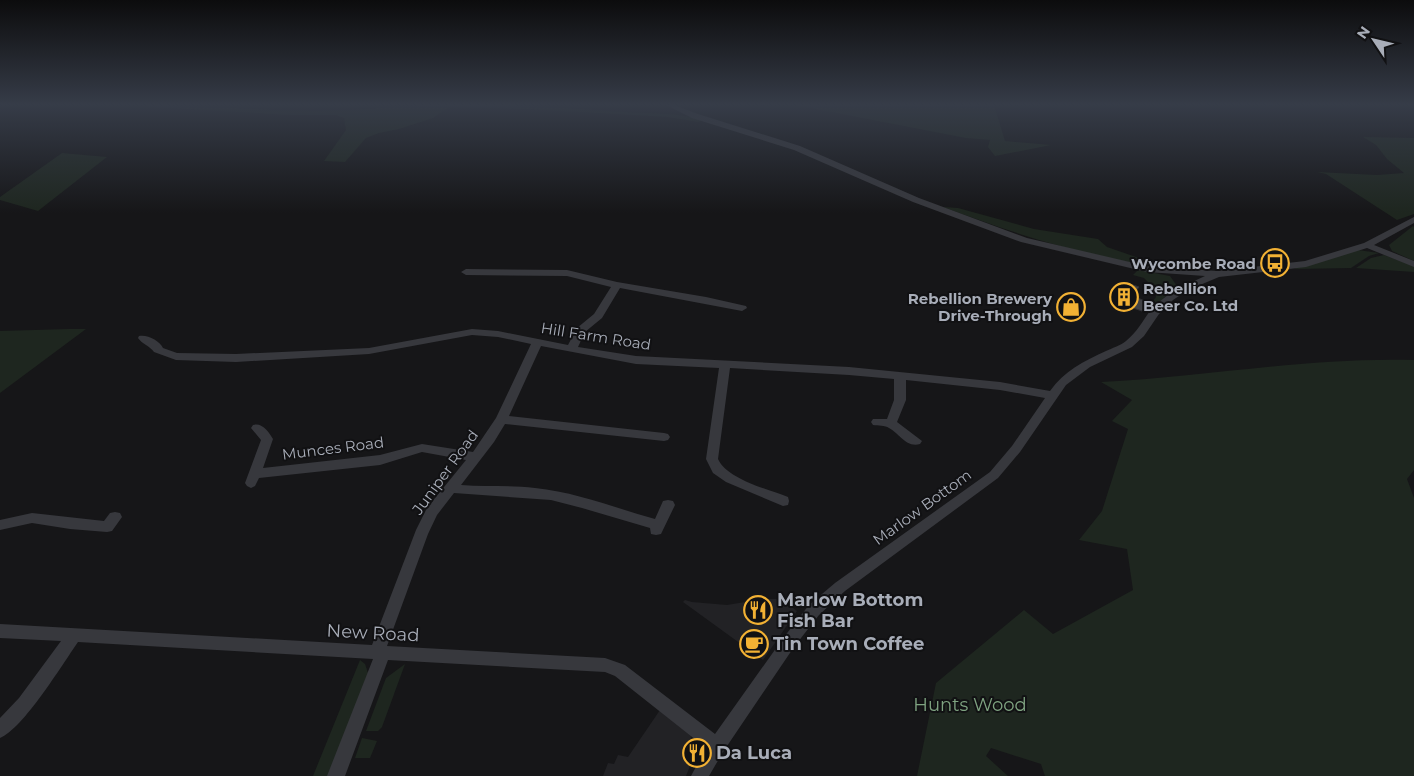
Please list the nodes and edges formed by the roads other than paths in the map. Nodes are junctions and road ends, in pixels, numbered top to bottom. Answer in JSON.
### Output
{"nodes":[{"id":1,"x":775,"y":141,"type":"edge"},
{"id":2,"x":1414,"y":220,"type":"edge"},
{"id":3,"x":1367,"y":245,"type":"junction"},
{"id":4,"x":1414,"y":264,"type":"edge"},
{"id":5,"x":1170,"y":272,"type":"junction"},
{"id":6,"x":471,"y":274,"type":"dead end"},
{"id":7,"x":1216,"y":274,"type":"junction"},
{"id":8,"x":617,"y":285,"type":"junction"},
{"id":9,"x":1185,"y":288,"type":"junction"},
{"id":10,"x":736,"y":309,"type":"dead end"},
{"id":11,"x":143,"y":338,"type":"dead end"},
{"id":12,"x":537,"y":343,"type":"junction"},
{"id":13,"x":571,"y":350,"type":"junction"},
{"id":14,"x":725,"y":365,"type":"junction"},
{"id":15,"x":899,"y":376,"type":"junction"},
{"id":16,"x":1053,"y":394,"type":"junction"},
{"id":17,"x":502,"y":419,"type":"junction"},
{"id":18,"x":877,"y":422,"type":"dead end"},
{"id":19,"x":891,"y":423,"type":"junction"},
{"id":20,"x":257,"y":428,"type":"dead end"},
{"id":21,"x":664,"y":437,"type":"dead end"},
{"id":22,"x":916,"y":441,"type":"dead end"},
{"id":23,"x":474,"y":457,"type":"junction"},
{"id":24,"x":451,"y":488,"type":"junction"},
{"id":25,"x":783,"y":501,"type":"dead end"},
{"id":26,"x":668,"y":505,"type":"dead end"},
{"id":27,"x":116,"y":516,"type":"dead end"},
{"id":28,"x":0,"y":525,"type":"edge"},
{"id":29,"x":0,"y":631,"type":"edge"},
{"id":30,"x":75,"y":634,"type":"junction"},
{"id":31,"x":380,"y":653,"type":"junction"},
{"id":32,"x":0,"y":730,"type":"edge"},
{"id":33,"x":716,"y":746,"type":"junction"},
{"id":34,"x":336,"y":776,"type":"edge"},
{"id":35,"x":700,"y":776,"type":"edge"}],
"edges":[{"from":1,"to":5,"type":"street"},
{"from":2,"to":3,"type":"street"},
{"from":3,"to":4,"type":"street"},
{"from":3,"to":7,"type":"street"},
{"from":5,"to":7,"type":"street"},
{"from":5,"to":9,"type":"street"},
{"from":6,"to":8,"type":"street"},
{"from":7,"to":9,"type":"street","name":"Marlow Bottom"},
{"from":8,"to":10,"type":"street"},
{"from":8,"to":13,"type":"street"},
{"from":9,"to":16,"type":"street","name":"Marlow Bottom"},
{"from":11,"to":12,"type":"street","name":"Hill Farm Road"},
{"from":12,"to":13,"type":"street","name":"Hill Farm Road"},
{"from":12,"to":17,"type":"street","name":"Juniper Road"},
{"from":13,"to":14,"type":"street","name":"Hill Farm Road"},
{"from":14,"to":15,"type":"street","name":"Hill Farm Road"},
{"from":14,"to":25,"type":"street"},
{"from":15,"to":16,"type":"street","name":"Hill Farm Road"},
{"from":15,"to":19,"type":"street"},
{"from":16,"to":33,"type":"street","name":"Marlow Bottom"},
{"from":17,"to":21,"type":"street"},
{"from":17,"to":23,"type":"street","name":"Juniper Road"},
{"from":18,"to":19,"type":"street"},
{"from":19,"to":22,"type":"street"},
{"from":20,"to":23,"type":"street","name":"Munces Road"},
{"from":23,"to":24,"type":"street","name":"Juniper Road"},
{"from":24,"to":26,"type":"street"},
{"from":24,"to":31,"type":"street","name":"Juniper Road"},
{"from":27,"to":28,"type":"street"},
{"from":29,"to":30,"type":"street","name":"New Road"},
{"from":30,"to":31,"type":"street","name":"New Road"},
{"from":30,"to":32,"type":"street"},
{"from":31,"to":33,"type":"street","name":"New Road"},
{"from":31,"to":34,"type":"street","name":"Juniper Road"},
{"from":33,"to":35,"type":"street","name":"Marlow Bottom"}]}
